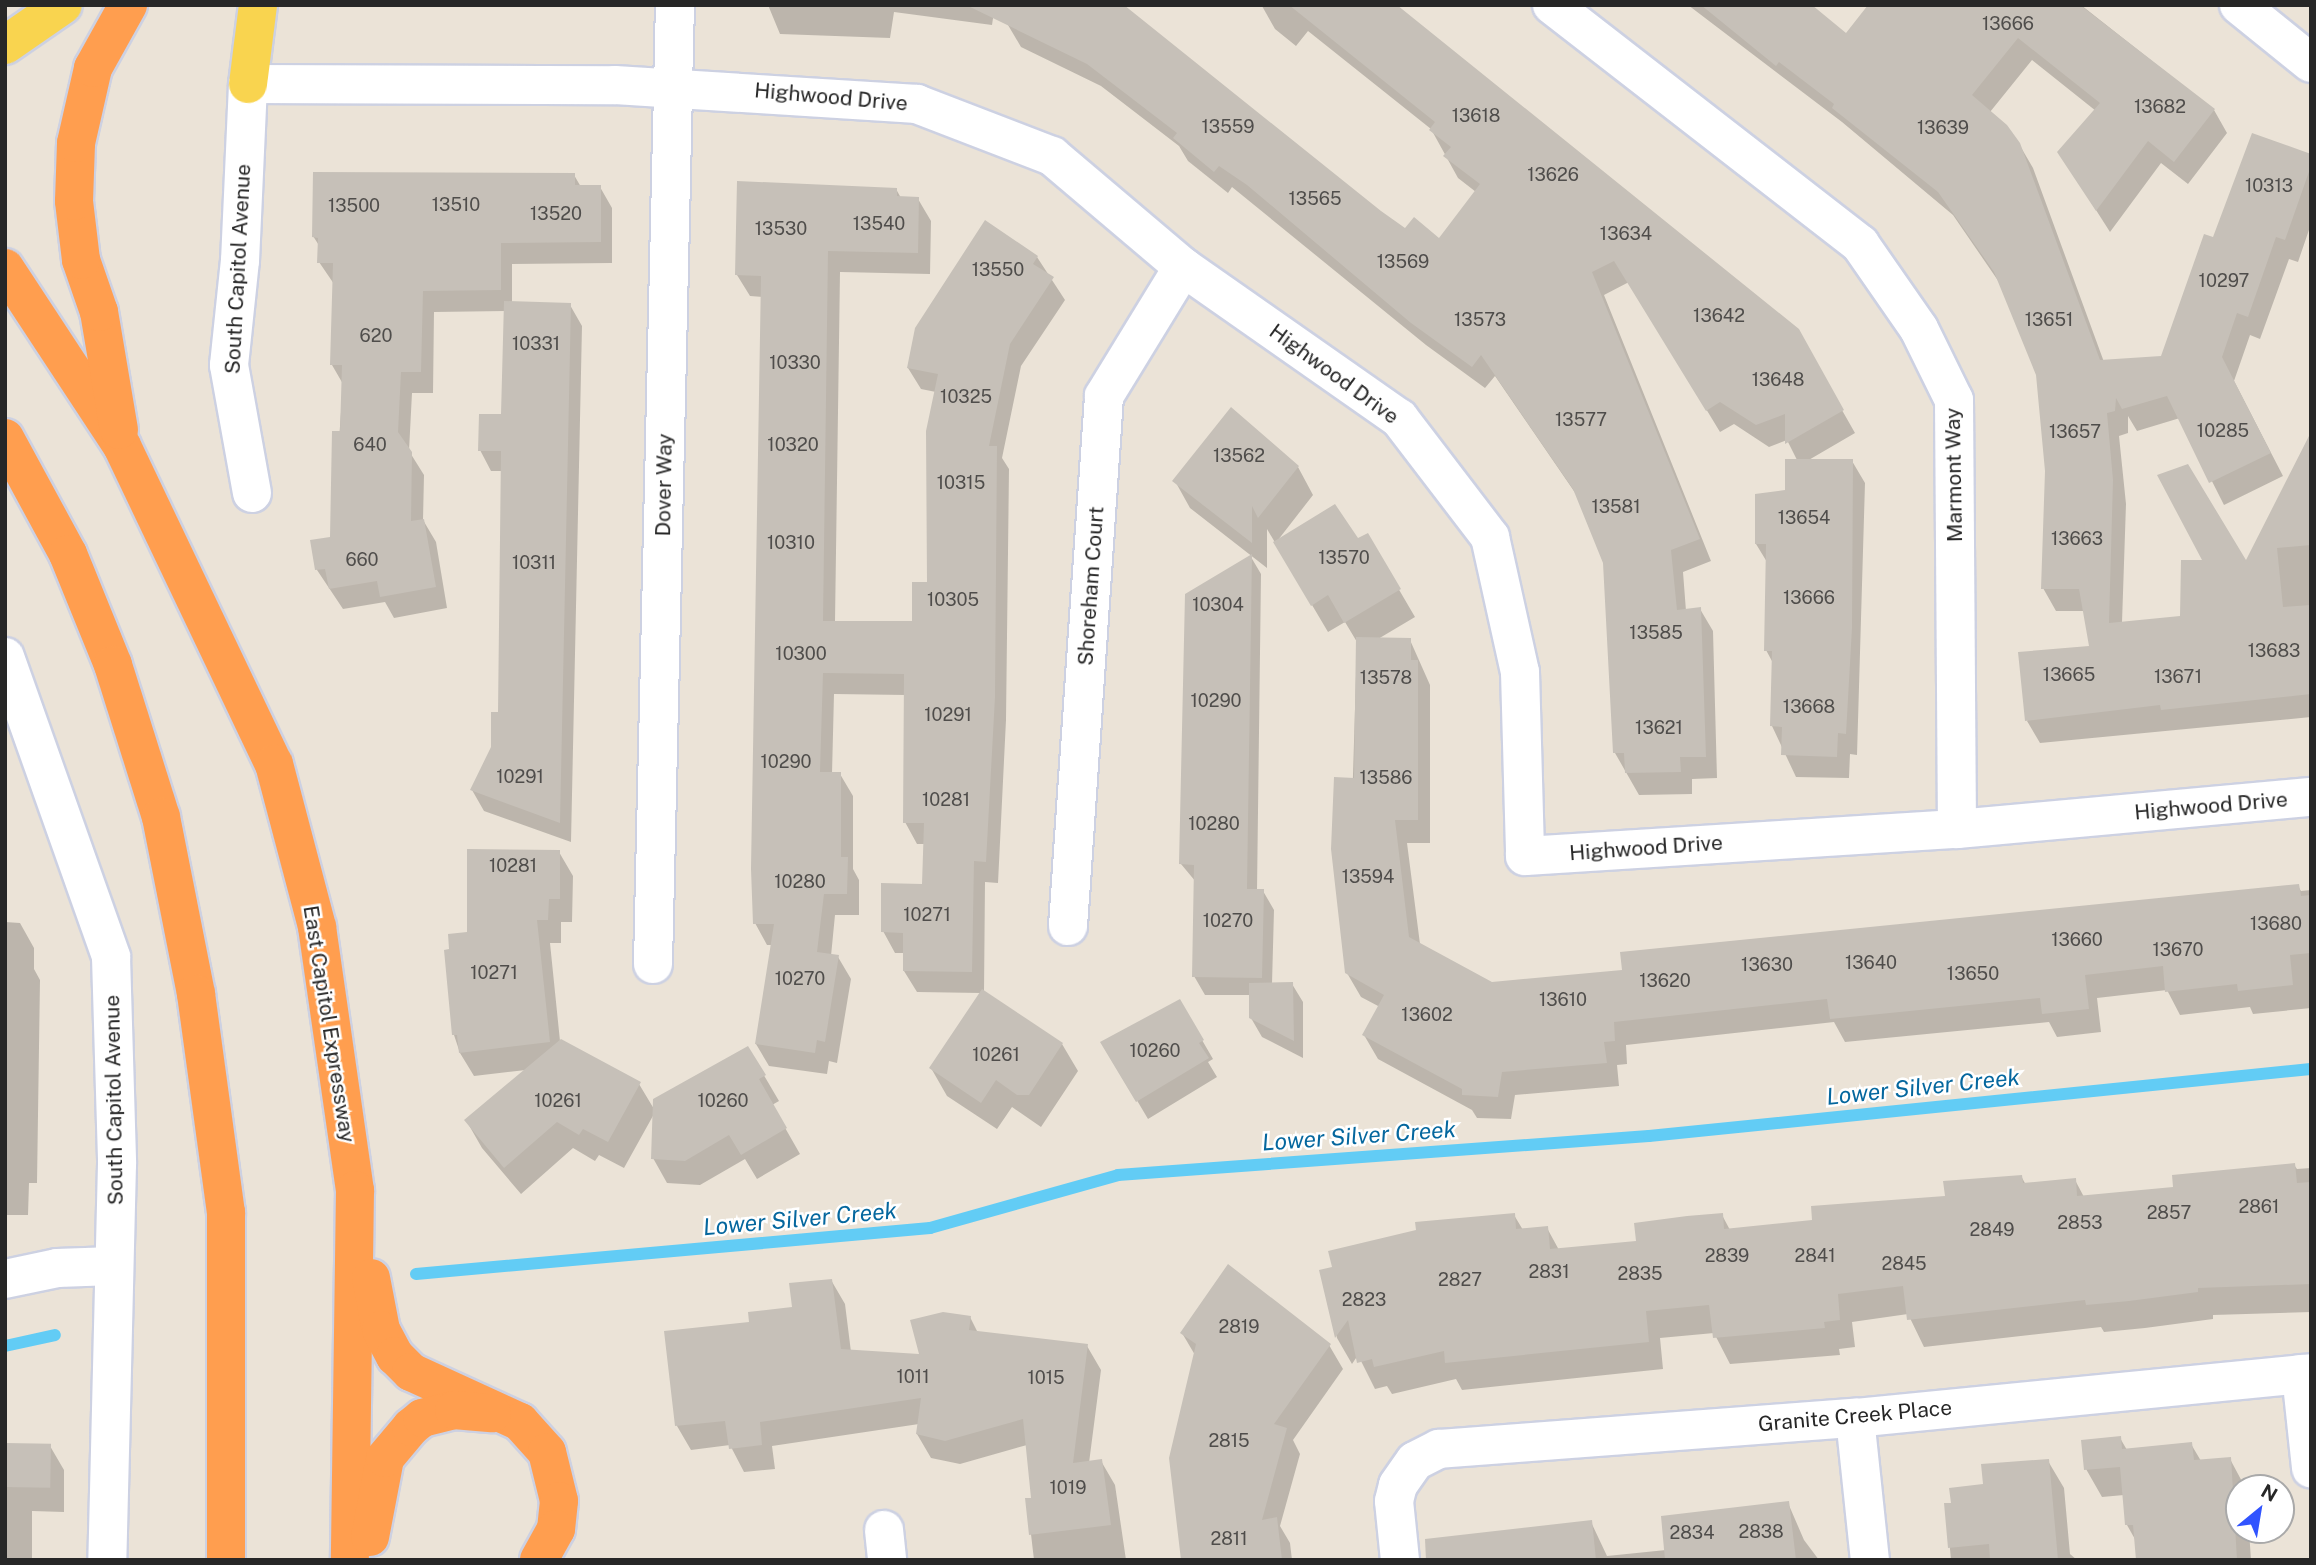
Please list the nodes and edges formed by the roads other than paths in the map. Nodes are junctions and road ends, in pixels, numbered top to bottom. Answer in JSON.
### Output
{"nodes":[{"id":1,"x":64,"y":5,"type":"edge"},
{"id":2,"x":128,"y":5,"type":"edge"},
{"id":3,"x":258,"y":5,"type":"edge"},
{"id":4,"x":675,"y":5,"type":"edge"},
{"id":5,"x":1552,"y":5,"type":"edge"},
{"id":6,"x":2239,"y":5,"type":"edge"},
{"id":7,"x":5,"y":45,"type":"edge"},
{"id":8,"x":2311,"y":63,"type":"edge"},
{"id":9,"x":248,"y":84,"type":"junction"},
{"id":10,"x":673,"y":88,"type":"junction"},
{"id":11,"x":1183,"y":267,"type":"junction"},
{"id":12,"x":5,"y":268,"type":"edge"},
{"id":13,"x":5,"y":438,"type":"edge"},
{"id":14,"x":122,"y":446,"type":"junction"},
{"id":15,"x":252,"y":493,"type":"dead end"},
{"id":16,"x":5,"y":657,"type":"edge"},
{"id":17,"x":2311,"y":797,"type":"edge"},
{"id":18,"x":1957,"y":829,"type":"junction"},
{"id":19,"x":1068,"y":926,"type":"dead end"},
{"id":20,"x":653,"y":964,"type":"dead end"},
{"id":21,"x":355,"y":1190,"type":"junction"},
{"id":22,"x":114,"y":1266,"type":"junction"},
{"id":23,"x":5,"y":1279,"type":"edge"},
{"id":24,"x":2306,"y":1373,"type":"edge"},
{"id":25,"x":505,"y":1413,"type":"junction"},
{"id":26,"x":1855,"y":1418,"type":"junction"},
{"id":27,"x":2311,"y":1468,"type":"edge"},
{"id":28,"x":107,"y":1560,"type":"edge"},
{"id":29,"x":226,"y":1560,"type":"edge"},
{"id":30,"x":350,"y":1560,"type":"edge"},
{"id":31,"x":368,"y":1560,"type":"edge"},
{"id":32,"x":539,"y":1560,"type":"edge"},
{"id":33,"x":1400,"y":1560,"type":"edge"},
{"id":34,"x":1870,"y":1560,"type":"edge"}],
"edges":[{"from":1,"to":7,"type":"main road"},
{"from":2,"to":14,"type":"highway"},
{"from":3,"to":9,"type":"main road"},
{"from":4,"to":10,"type":"street","name":"Dover Way"},
{"from":5,"to":18,"type":"street","name":"Marmont Way"},
{"from":6,"to":8,"type":"street"},
{"from":9,"to":10,"type":"street","name":"Highwood Drive"},
{"from":9,"to":15,"type":"street","name":"South Capitol Avenue"},
{"from":10,"to":11,"type":"street","name":"Highwood Drive"},
{"from":10,"to":20,"type":"street","name":"Dover Way"},
{"from":11,"to":18,"type":"street","name":"Highwood Drive"},
{"from":11,"to":19,"type":"street","name":"Shoreham Court"},
{"from":12,"to":14,"type":"highway","name":"East Capitol Expressway"},
{"from":13,"to":29,"type":"highway"},
{"from":14,"to":21,"type":"highway","name":"East Capitol Expressway"},
{"from":16,"to":22,"type":"street","name":"South Capitol Avenue"},
{"from":17,"to":18,"type":"street","name":"Highwood Drive"},
{"from":21,"to":25,"type":"highway"},
{"from":21,"to":30,"type":"highway","name":"East Capitol Expressway"},
{"from":22,"to":23,"type":"street"},
{"from":22,"to":28,"type":"street","name":"South Capitol Avenue"},
{"from":24,"to":26,"type":"street","name":"Granite Creek Place"},
{"from":24,"to":27,"type":"street"},
{"from":25,"to":31,"type":"highway"},
{"from":25,"to":32,"type":"highway"},
{"from":26,"to":33,"type":"street","name":"Granite Creek Place"},
{"from":26,"to":34,"type":"street"}]}
